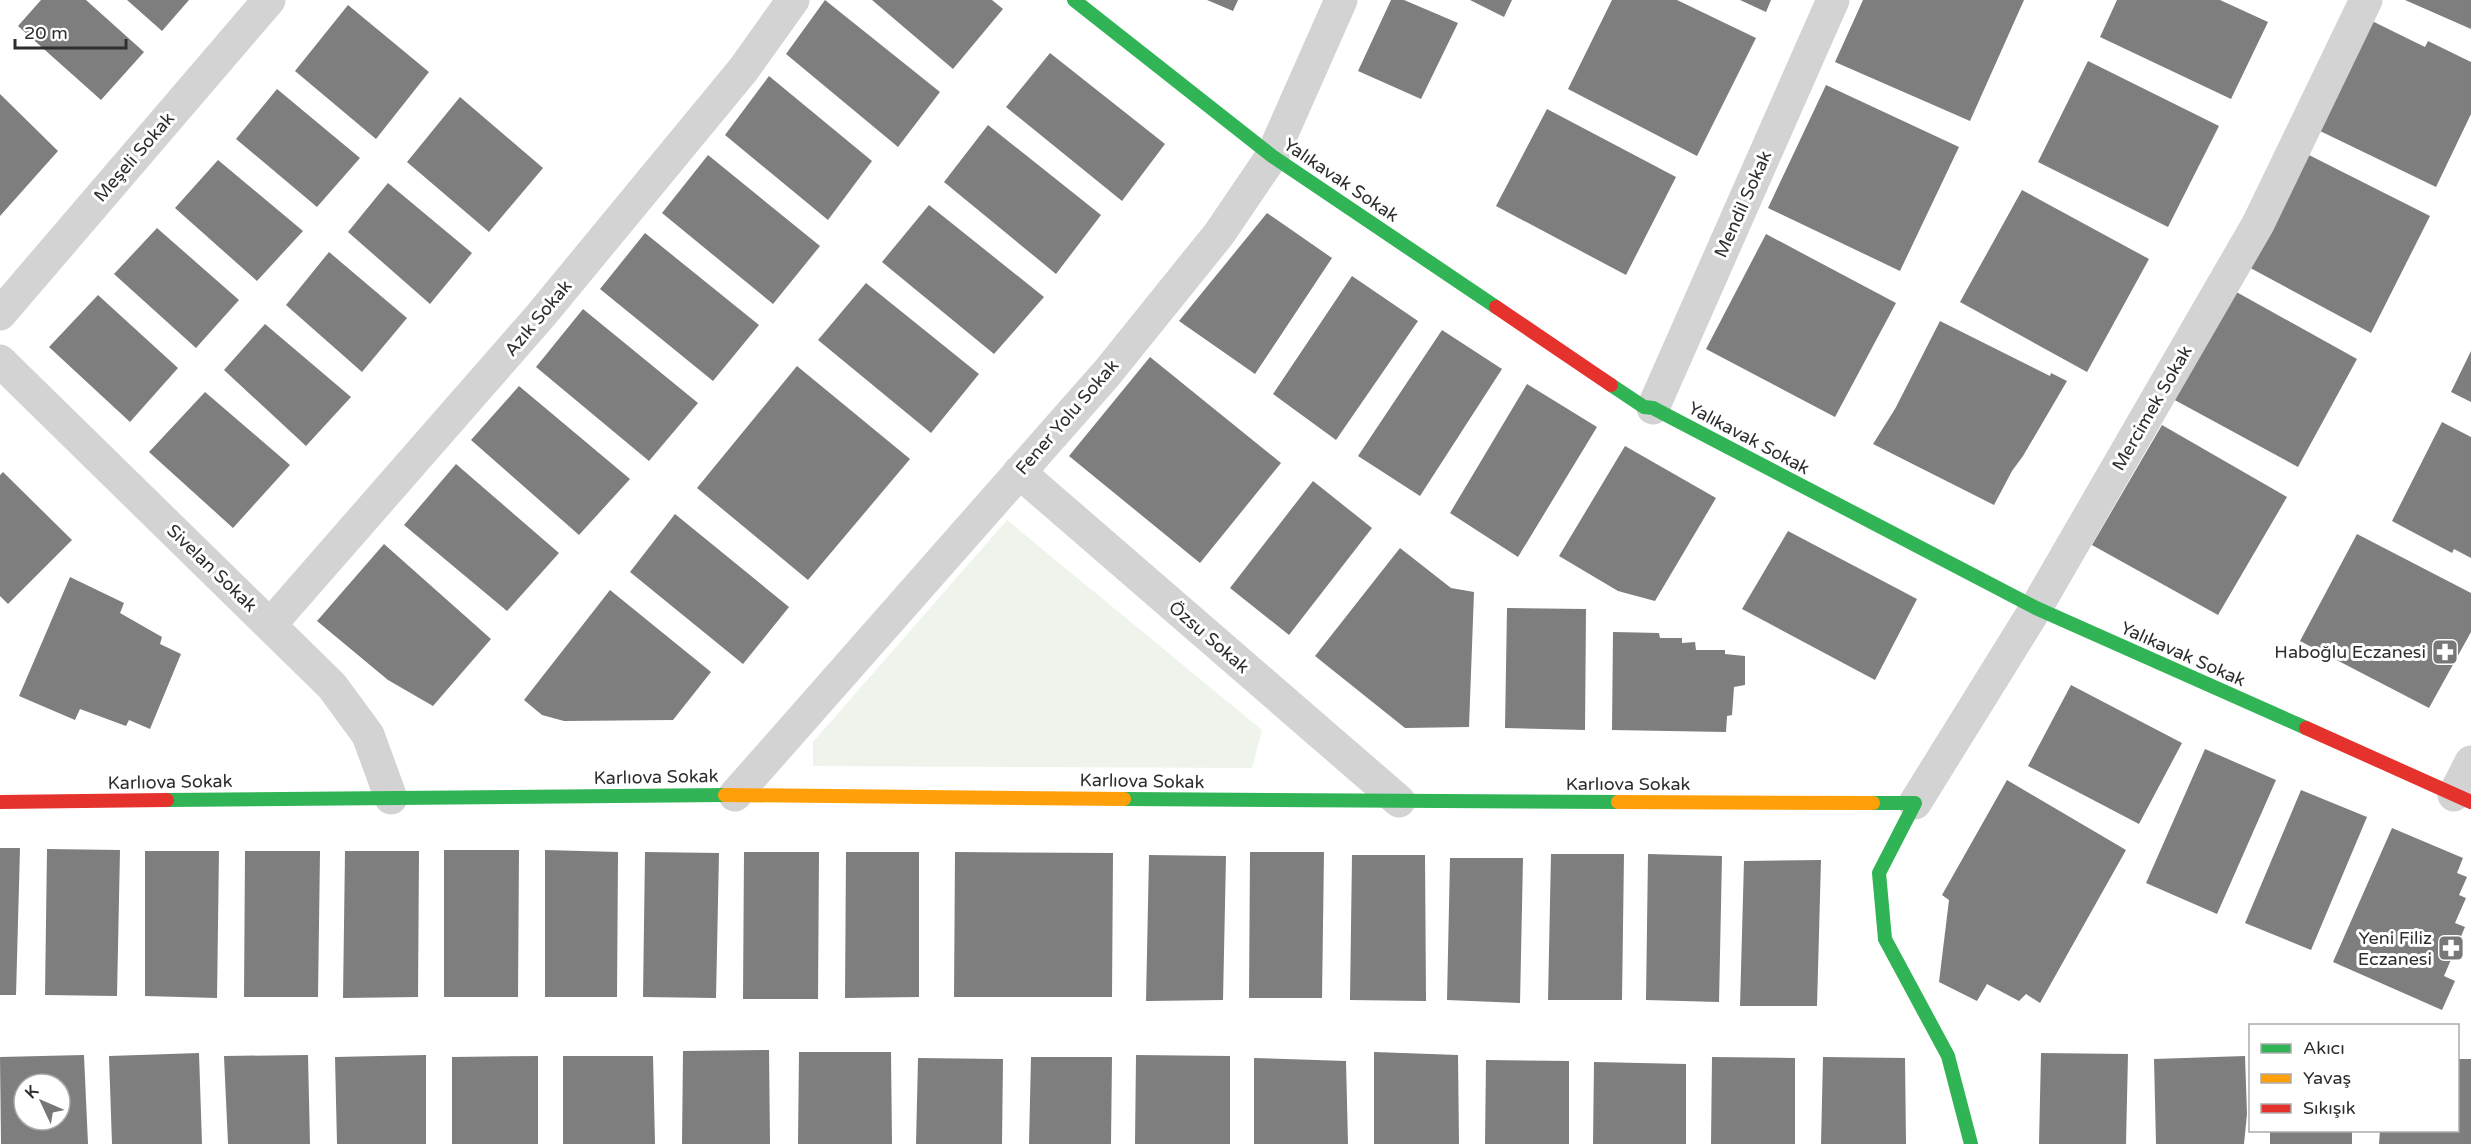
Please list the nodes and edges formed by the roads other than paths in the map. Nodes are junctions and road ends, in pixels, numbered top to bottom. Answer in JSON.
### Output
{"nodes":[{"id":1,"x":269,"y":0,"type":"edge"},
{"id":2,"x":793,"y":0,"type":"edge"},
{"id":3,"x":1074,"y":0,"type":"edge"},
{"id":4,"x":1341,"y":0,"type":"edge"},
{"id":5,"x":1833,"y":0,"type":"edge"},
{"id":6,"x":2366,"y":0,"type":"edge"},
{"id":7,"x":1272,"y":156,"type":"junction"},
{"id":8,"x":0,"y":314,"type":"edge"},
{"id":9,"x":0,"y":361,"type":"edge"},
{"id":10,"x":1653,"y":408,"type":"junction"},
{"id":11,"x":1019,"y":472,"type":"junction"},
{"id":12,"x":2036,"y":608,"type":"junction"},
{"id":13,"x":270,"y":625,"type":"junction"},
{"id":14,"x":2471,"y":762,"type":"edge"},
{"id":15,"x":735,"y":795,"type":"junction"},
{"id":16,"x":391,"y":798,"type":"junction"},
{"id":17,"x":2463,"y":798,"type":"edge"},
{"id":18,"x":1399,"y":801,"type":"junction"},
{"id":19,"x":0,"y":802,"type":"edge"},
{"id":20,"x":1915,"y":803,"type":"junction"},
{"id":21,"x":1971,"y":1144,"type":"edge"}],
"edges":[{"from":1,"to":8,"type":"street","name":"Meşeli Sokak"},
{"from":2,"to":13,"type":"street","name":"Azık Sokak"},
{"from":3,"to":7,"type":"street","name":"Yalıkavak Sokak"},
{"from":4,"to":7,"type":"street","name":"Fener Yolu Sokak"},
{"from":5,"to":10,"type":"street","name":"Mendil Sokak"},
{"from":6,"to":12,"type":"street","name":"Mercimek Sokak"},
{"from":7,"to":10,"type":"street","name":"Yalıkavak Sokak"},
{"from":7,"to":11,"type":"street","name":"Fener Yolu Sokak"},
{"from":9,"to":13,"type":"street","name":"Sivelan Sokak"},
{"from":10,"to":12,"type":"street","name":"Yalıkavak Sokak"},
{"from":11,"to":15,"type":"street","name":"Fener Yolu Sokak"},
{"from":11,"to":18,"type":"street","name":"Özsu Sokak"},
{"from":12,"to":17,"type":"street","name":"Yalıkavak Sokak"},
{"from":12,"to":20,"type":"street","name":"Mercimek Sokak"},
{"from":13,"to":16,"type":"street","name":"Sivelan Sokak"},
{"from":14,"to":17,"type":"street"},
{"from":15,"to":16,"type":"street","name":"Karlıova Sokak"},
{"from":15,"to":18,"type":"street","name":"Karlıova Sokak"},
{"from":16,"to":19,"type":"street","name":"Karlıova Sokak"},
{"from":18,"to":20,"type":"street","name":"Karlıova Sokak"},
{"from":20,"to":21,"type":"street"}]}
